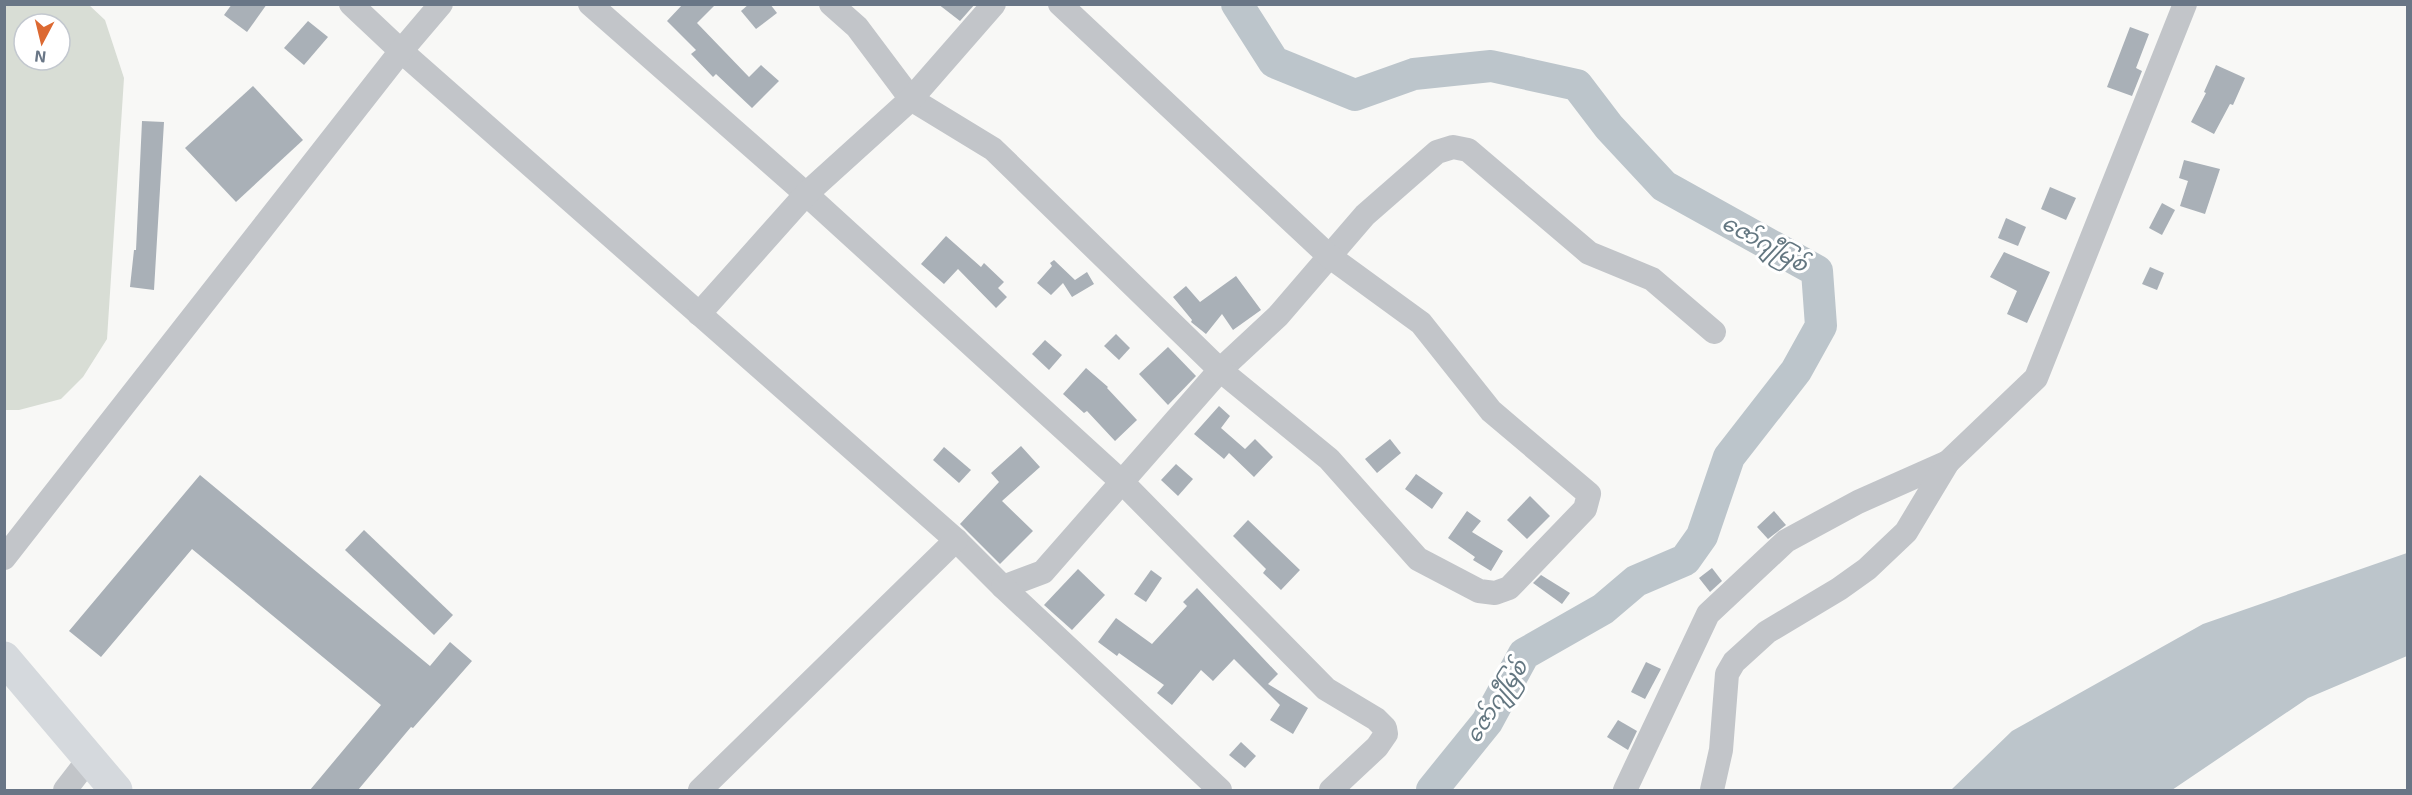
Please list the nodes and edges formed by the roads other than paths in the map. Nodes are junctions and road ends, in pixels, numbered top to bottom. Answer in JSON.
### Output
{"nodes":[{"id":1,"x":351,"y":4,"type":"edge"},
{"id":2,"x":441,"y":4,"type":"edge"},
{"id":3,"x":590,"y":4,"type":"edge"},
{"id":4,"x":831,"y":4,"type":"edge"},
{"id":5,"x":994,"y":4,"type":"edge"},
{"id":6,"x":1060,"y":4,"type":"edge"},
{"id":7,"x":2185,"y":4,"type":"edge"},
{"id":8,"x":401,"y":51,"type":"junction"},
{"id":9,"x":911,"y":99,"type":"junction"},
{"id":10,"x":806,"y":194,"type":"junction"},
{"id":11,"x":1329,"y":255,"type":"junction"},
{"id":12,"x":699,"y":314,"type":"junction"},
{"id":13,"x":1714,"y":332,"type":"dead end"},
{"id":14,"x":1220,"y":370,"type":"junction"},
{"id":15,"x":1948,"y":462,"type":"junction"},
{"id":16,"x":1122,"y":482,"type":"junction"},
{"id":17,"x":956,"y":540,"type":"junction"},
{"id":18,"x":4,"y":558,"type":"edge"},
{"id":19,"x":1003,"y":587,"type":"junction"},
{"id":20,"x":4,"y":658,"type":"edge"},
{"id":21,"x":89,"y":759,"type":"junction"},
{"id":22,"x":65,"y":790,"type":"edge"},
{"id":23,"x":116,"y":790,"type":"edge"},
{"id":24,"x":700,"y":790,"type":"edge"},
{"id":25,"x":1220,"y":790,"type":"edge"},
{"id":26,"x":1331,"y":790,"type":"edge"},
{"id":27,"x":1625,"y":790,"type":"edge"},
{"id":28,"x":1712,"y":790,"type":"edge"}],
"edges":[{"from":1,"to":8,"type":"street"},
{"from":2,"to":8,"type":"street"},
{"from":3,"to":10,"type":"street"},
{"from":4,"to":9,"type":"street"},
{"from":5,"to":9,"type":"street"},
{"from":6,"to":11,"type":"street"},
{"from":7,"to":15,"type":"street"},
{"from":8,"to":12,"type":"street"},
{"from":8,"to":18,"type":"street"},
{"from":9,"to":10,"type":"street"},
{"from":9,"to":14,"type":"street"},
{"from":10,"to":12,"type":"street"},
{"from":10,"to":16,"type":"street"},
{"from":11,"to":13,"type":"street"},
{"from":11,"to":14,"type":"street"},
{"from":11,"to":14,"type":"street"},
{"from":12,"to":17,"type":"street"},
{"from":14,"to":16,"type":"street"},
{"from":15,"to":27,"type":"street"},
{"from":15,"to":28,"type":"street"},
{"from":16,"to":19,"type":"street"},
{"from":16,"to":26,"type":"street"},
{"from":17,"to":19,"type":"street"},
{"from":17,"to":24,"type":"street"},
{"from":19,"to":25,"type":"street"},
{"from":20,"to":21,"type":"highway"},
{"from":21,"to":22,"type":"street"},
{"from":21,"to":23,"type":"highway"}]}
